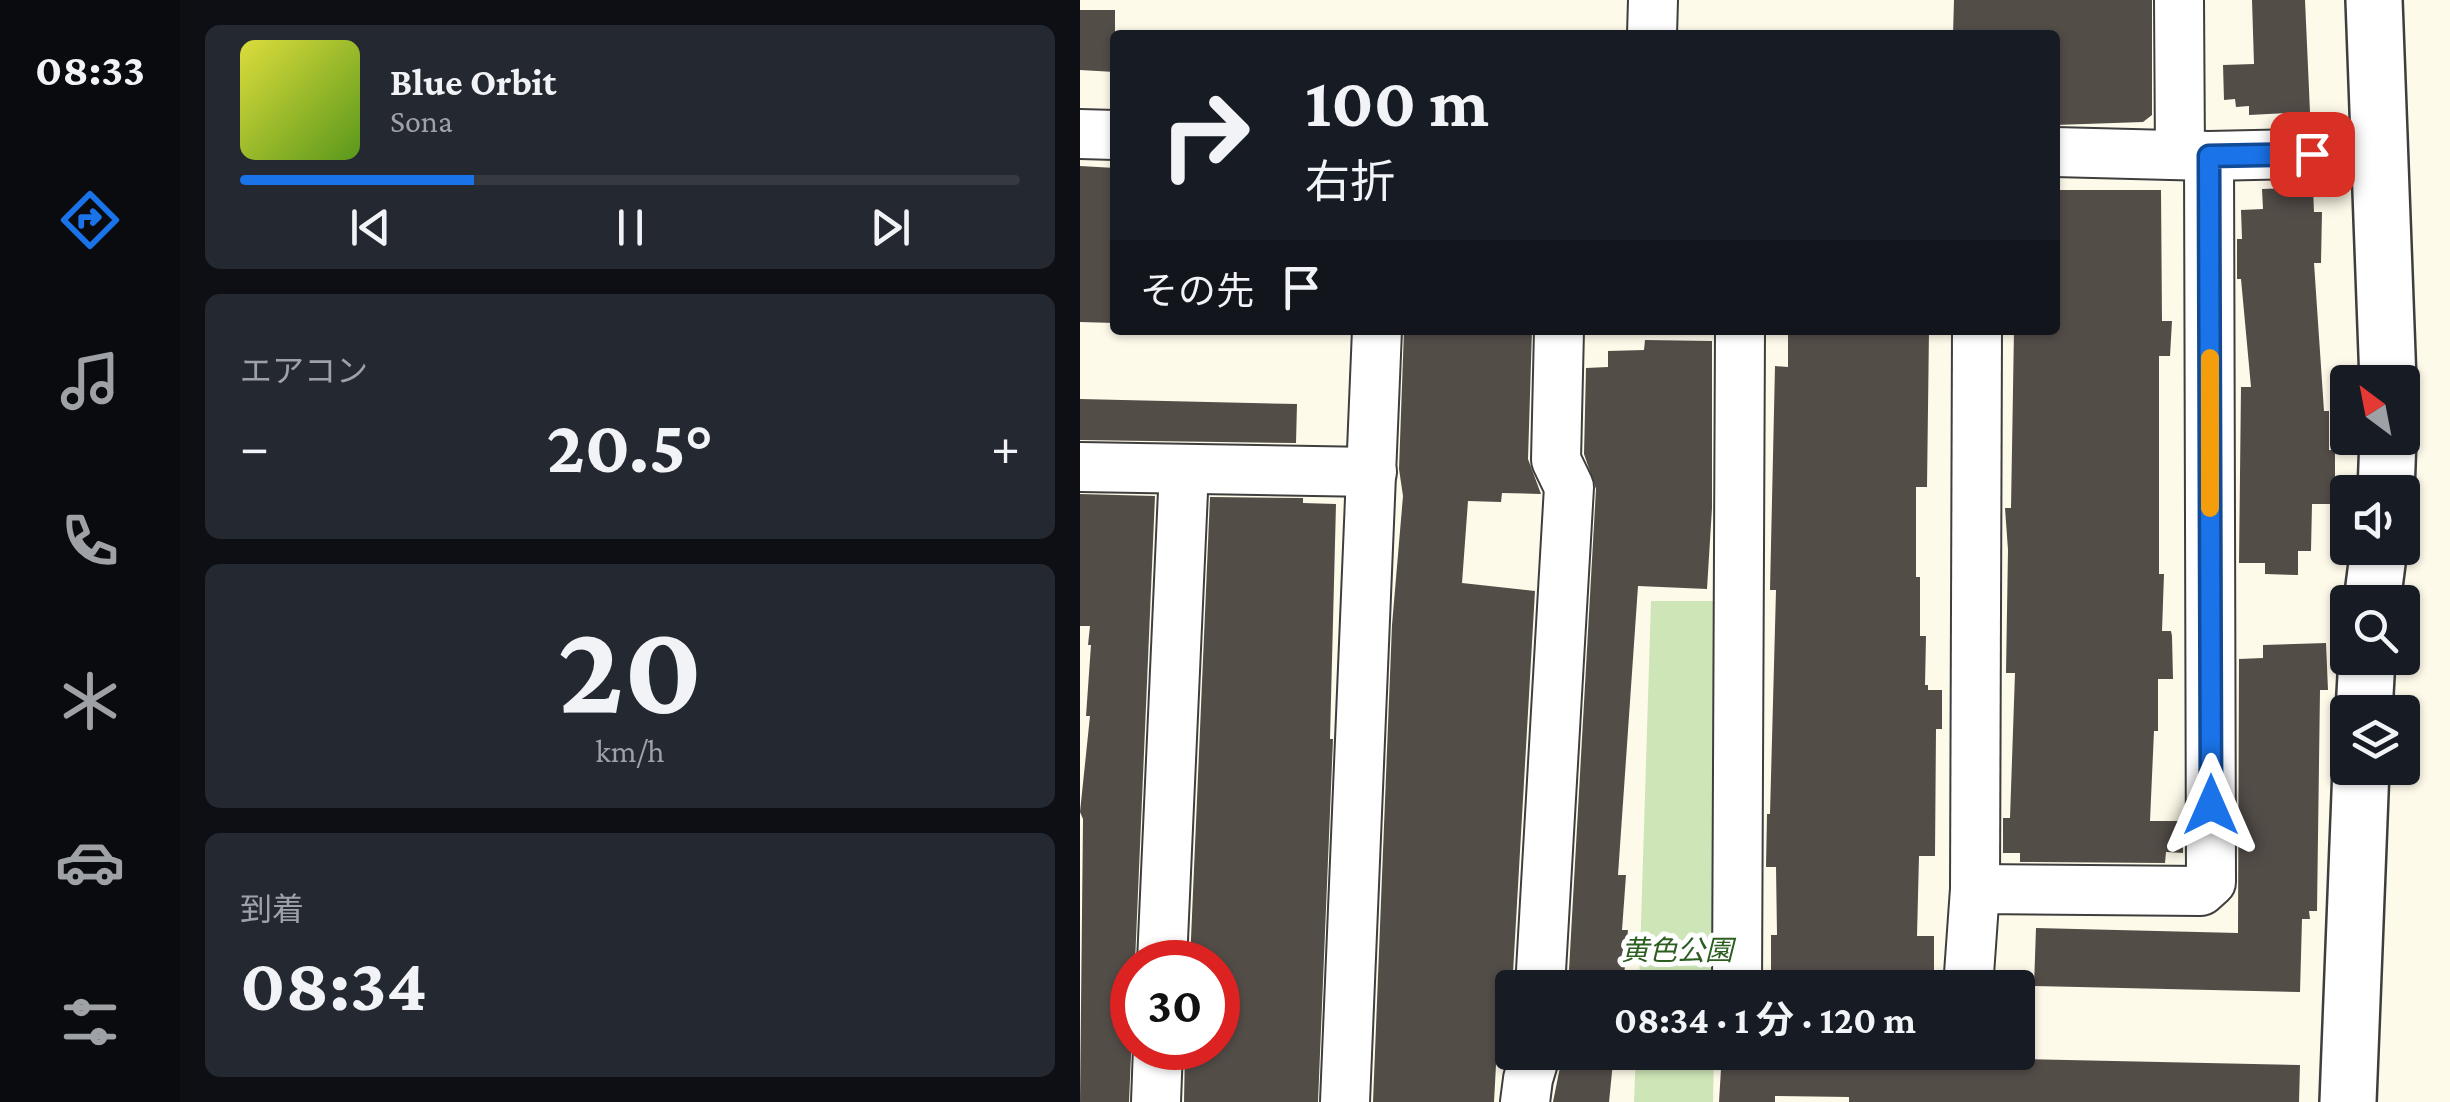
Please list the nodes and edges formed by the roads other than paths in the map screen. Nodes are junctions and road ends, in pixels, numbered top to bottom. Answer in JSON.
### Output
{"nodes":[{"id":1,"x":1653,"y":0,"type":"edge"},
{"id":2,"x":2179,"y":0,"type":"edge"},
{"id":3,"x":2374,"y":0,"type":"edge"},
{"id":4,"x":1652,"y":30,"type":"edge"},
{"id":5,"x":1080,"y":134,"type":"edge"},
{"id":6,"x":1110,"y":135,"type":"edge"},
{"id":7,"x":2060,"y":152,"type":"edge"},
{"id":8,"x":2380,"y":152,"type":"junction"},
{"id":9,"x":2194,"y":155,"type":"junction"},
{"id":10,"x":1377,"y":335,"type":"edge"},
{"id":11,"x":1559,"y":335,"type":"edge"},
{"id":12,"x":1740,"y":335,"type":"edge"},
{"id":13,"x":1976,"y":335,"type":"edge"},
{"id":14,"x":2387,"y":365,"type":"edge"},
{"id":15,"x":1080,"y":468,"type":"edge"},
{"id":16,"x":1184,"y":468,"type":"junction"},
{"id":17,"x":1372,"y":472,"type":"junction"},
{"id":18,"x":2361,"y":785,"type":"edge"},
{"id":19,"x":1974,"y":889,"type":"junction"},
{"id":20,"x":1163,"y":940,"type":"edge"},
{"id":21,"x":1541,"y":970,"type":"edge"},
{"id":22,"x":1737,"y":970,"type":"edge"},
{"id":23,"x":1969,"y":970,"type":"edge"},
{"id":24,"x":1157,"y":1070,"type":"edge"},
{"id":25,"x":1531,"y":1070,"type":"edge"},
{"id":26,"x":1156,"y":1102,"type":"edge"},
{"id":27,"x":1345,"y":1102,"type":"edge"},
{"id":28,"x":1526,"y":1102,"type":"edge"},
{"id":29,"x":2348,"y":1102,"type":"edge"}],
"edges":[{"from":1,"to":4,"type":"street"},
{"from":2,"to":9,"type":"street"},
{"from":3,"to":8,"type":"street"},
{"from":5,"to":6,"type":"street"},
{"from":7,"to":9,"type":"street"},
{"from":8,"to":9,"type":"street"},
{"from":8,"to":14,"type":"street"},
{"from":9,"to":19,"type":"street"},
{"from":10,"to":17,"type":"street"},
{"from":11,"to":21,"type":"street"},
{"from":12,"to":22,"type":"street"},
{"from":13,"to":19,"type":"street"},
{"from":15,"to":16,"type":"street"},
{"from":16,"to":17,"type":"street"},
{"from":16,"to":20,"type":"street"},
{"from":17,"to":27,"type":"street"},
{"from":18,"to":29,"type":"street"},
{"from":19,"to":23,"type":"street"},
{"from":24,"to":26,"type":"street"},
{"from":25,"to":28,"type":"street"}]}
